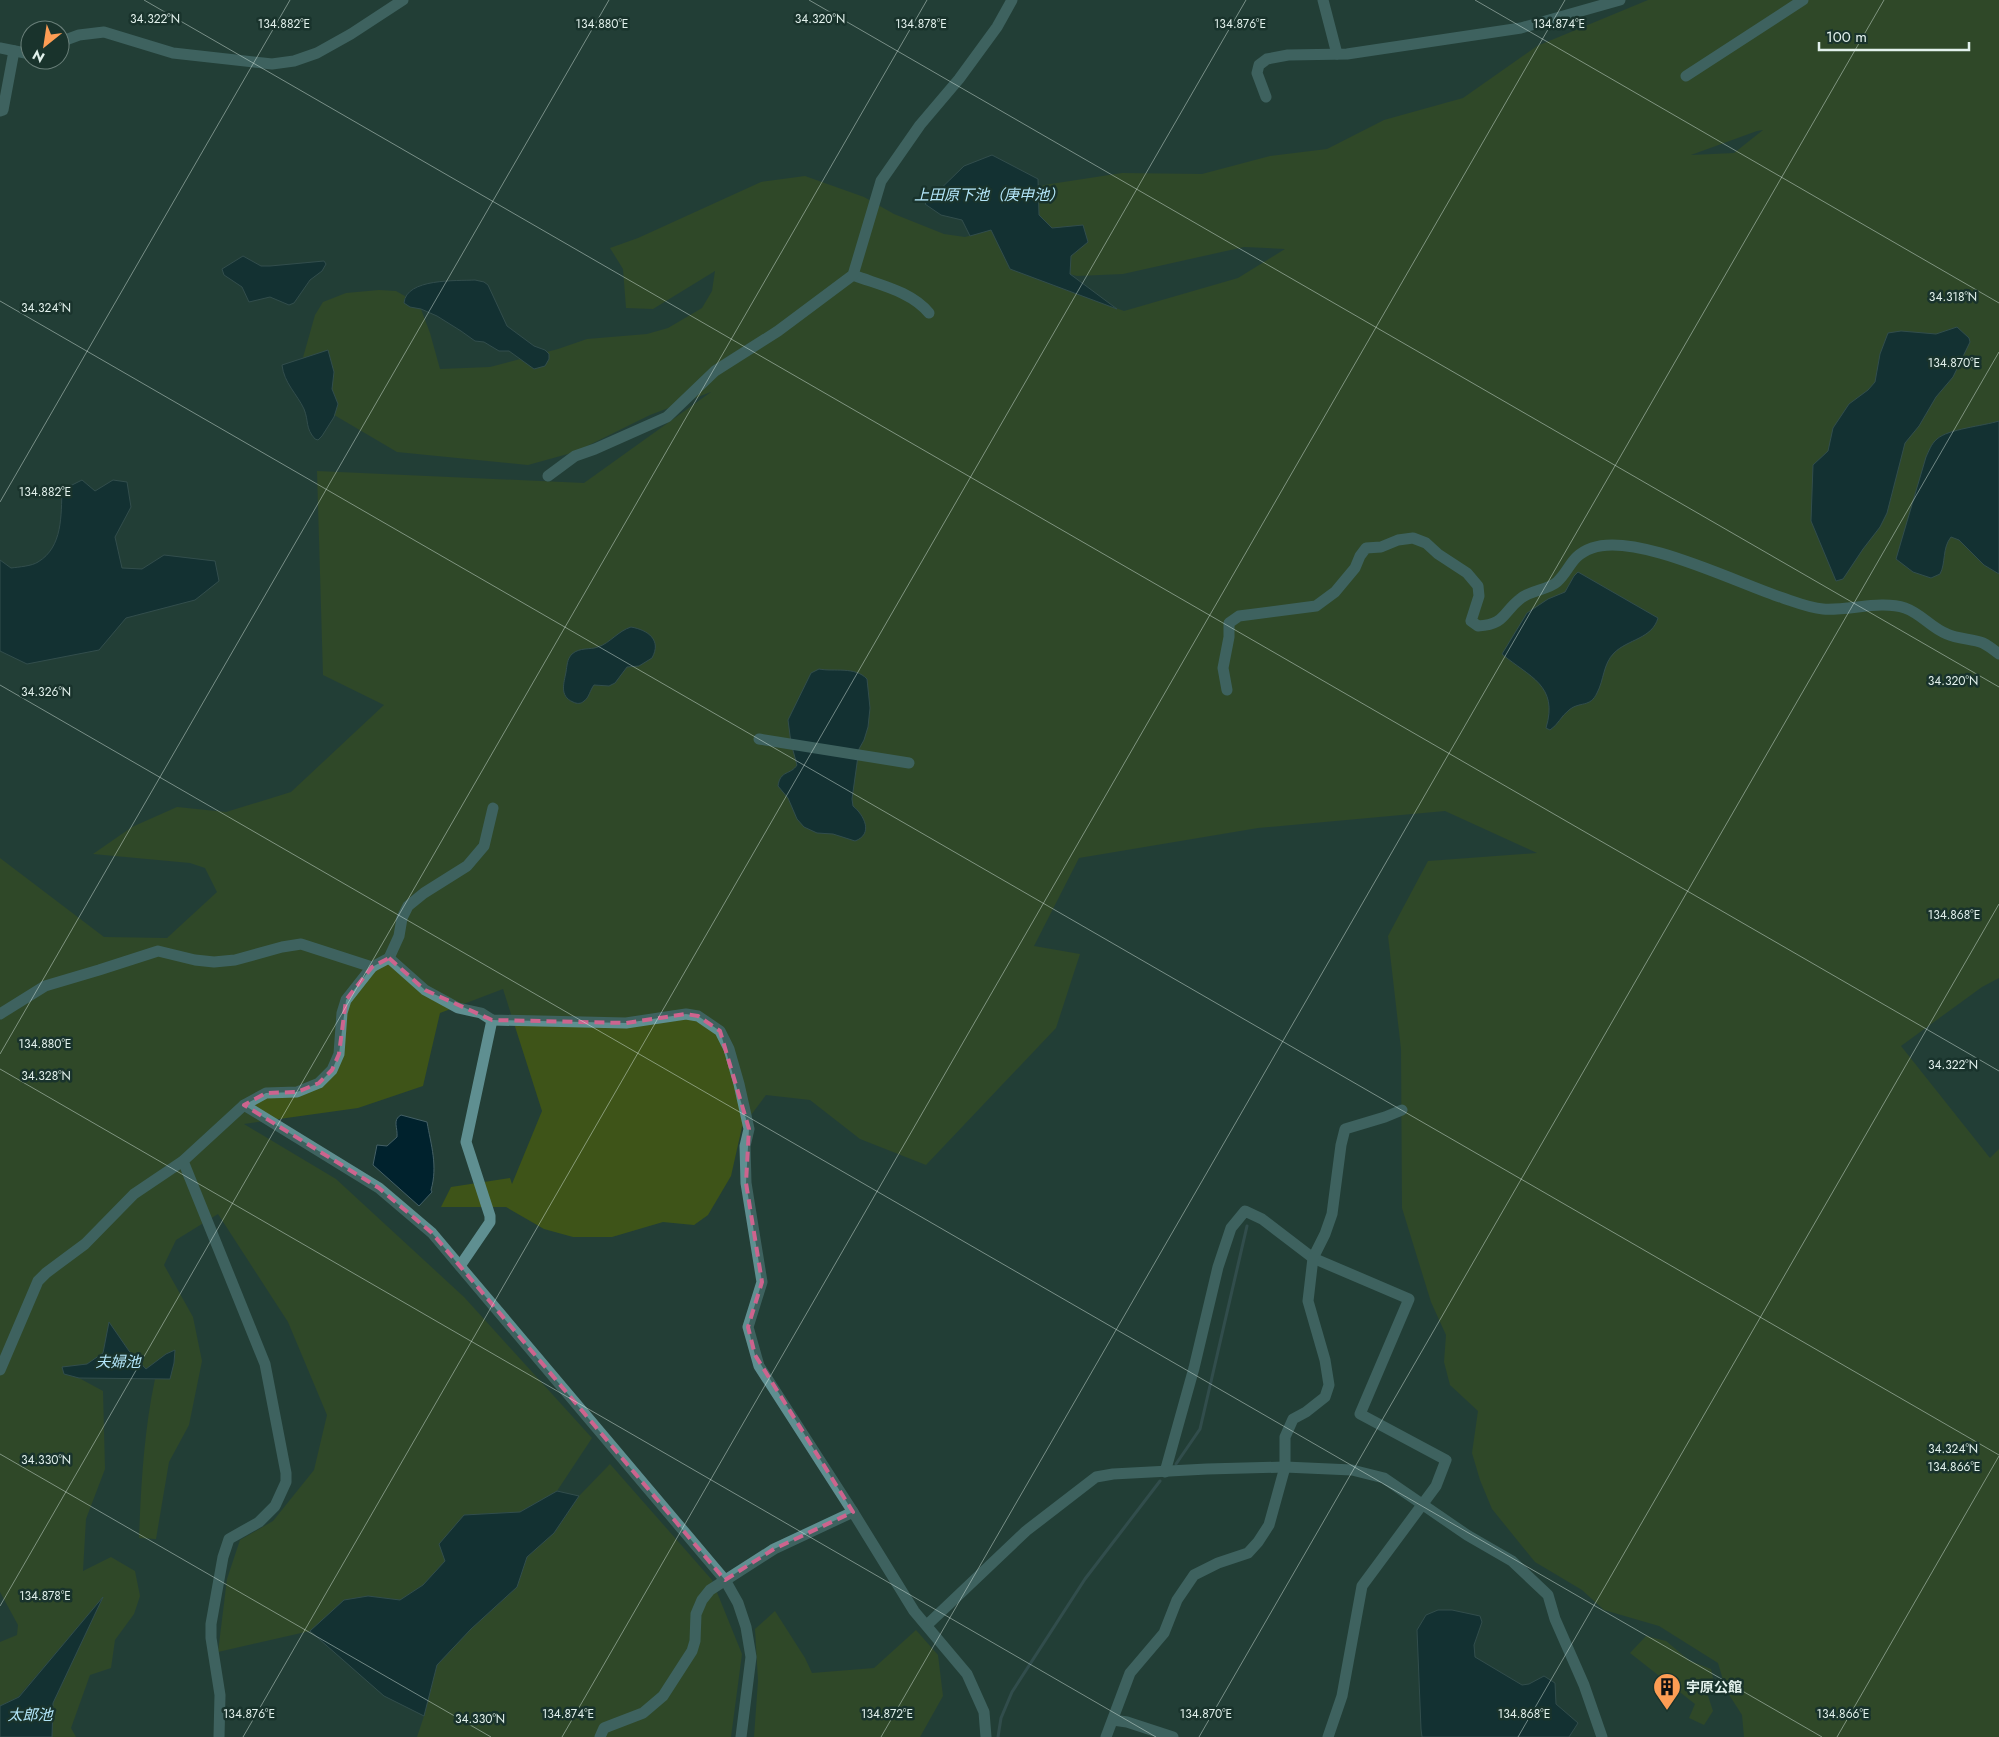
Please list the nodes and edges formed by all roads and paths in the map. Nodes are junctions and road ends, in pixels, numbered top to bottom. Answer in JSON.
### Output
{"nodes":[{"id":1,"x":403,"y":0,"type":"edge"},
{"id":2,"x":1012,"y":0,"type":"edge"},
{"id":3,"x":1324,"y":0,"type":"edge"},
{"id":4,"x":1620,"y":0,"type":"edge"},
{"id":5,"x":1803,"y":0,"type":"edge"},
{"id":6,"x":70,"y":38,"type":"edge"},
{"id":7,"x":0,"y":48,"type":"edge"},
{"id":8,"x":14,"y":51,"type":"junction"},
{"id":9,"x":20,"y":52,"type":"edge"},
{"id":10,"x":1337,"y":54,"type":"junction"},
{"id":11,"x":1686,"y":76,"type":"dead end"},
{"id":12,"x":1266,"y":97,"type":"dead end"},
{"id":13,"x":0,"y":111,"type":"edge"},
{"id":14,"x":853,"y":275,"type":"junction"},
{"id":15,"x":929,"y":313,"type":"dead end"},
{"id":16,"x":548,"y":476,"type":"dead end"},
{"id":17,"x":1999,"y":654,"type":"edge"},
{"id":18,"x":1227,"y":690,"type":"dead end"},
{"id":19,"x":759,"y":739,"type":"dead end"},
{"id":20,"x":909,"y":763,"type":"dead end"},
{"id":21,"x":493,"y":808,"type":"dead end"},
{"id":22,"x":388,"y":958,"type":"junction"},
{"id":23,"x":372,"y":967,"type":"junction"},
{"id":24,"x":0,"y":1014,"type":"edge"},
{"id":25,"x":492,"y":1020,"type":"junction"},
{"id":26,"x":244,"y":1105,"type":"junction"},
{"id":27,"x":1402,"y":1110,"type":"dead end"},
{"id":28,"x":183,"y":1161,"type":"junction"},
{"id":29,"x":1313,"y":1258,"type":"junction"},
{"id":30,"x":460,"y":1266,"type":"junction"},
{"id":31,"x":0,"y":1370,"type":"edge"},
{"id":32,"x":1285,"y":1467,"type":"junction"},
{"id":33,"x":1165,"y":1472,"type":"junction"},
{"id":34,"x":1422,"y":1504,"type":"junction"},
{"id":35,"x":853,"y":1512,"type":"junction"},
{"id":36,"x":725,"y":1580,"type":"junction"},
{"id":37,"x":927,"y":1625,"type":"junction"},
{"id":38,"x":1113,"y":1720,"type":"junction"},
{"id":39,"x":219,"y":1737,"type":"edge"},
{"id":40,"x":600,"y":1737,"type":"edge"},
{"id":41,"x":741,"y":1737,"type":"edge"},
{"id":42,"x":986,"y":1737,"type":"edge"},
{"id":43,"x":1106,"y":1737,"type":"edge"},
{"id":44,"x":1173,"y":1737,"type":"edge"},
{"id":45,"x":1328,"y":1737,"type":"edge"},
{"id":46,"x":1602,"y":1737,"type":"edge"}],
"edges":[{"from":1,"to":6,"type":"street"},
{"from":2,"to":14,"type":"street"},
{"from":3,"to":10,"type":"street"},
{"from":4,"to":10,"type":"street"},
{"from":5,"to":11,"type":"street"},
{"from":7,"to":8,"type":"street"},
{"from":8,"to":9,"type":"street"},
{"from":8,"to":13,"type":"street"},
{"from":10,"to":12,"type":"street"},
{"from":14,"to":15,"type":"street"},
{"from":14,"to":16,"type":"street"},
{"from":17,"to":18,"type":"street"},
{"from":19,"to":20,"type":"street"},
{"from":21,"to":22,"type":"street"},
{"from":22,"to":23,"type":"street"},
{"from":22,"to":25,"type":"street"},
{"from":23,"to":24,"type":"street"},
{"from":23,"to":26,"type":"street"},
{"from":25,"to":30,"type":"street"},
{"from":25,"to":35,"type":"street"},
{"from":26,"to":28,"type":"street"},
{"from":26,"to":30,"type":"street"},
{"from":27,"to":29,"type":"street"},
{"from":28,"to":31,"type":"street"},
{"from":28,"to":39,"type":"street"},
{"from":29,"to":32,"type":"street"},
{"from":29,"to":33,"type":"street"},
{"from":29,"to":34,"type":"street"},
{"from":30,"to":36,"type":"street"},
{"from":32,"to":33,"type":"street"},
{"from":32,"to":34,"type":"street"},
{"from":32,"to":38,"type":"street"},
{"from":33,"to":37,"type":"street"},
{"from":34,"to":45,"type":"street"},
{"from":34,"to":46,"type":"street"},
{"from":35,"to":36,"type":"street"},
{"from":35,"to":37,"type":"street"},
{"from":36,"to":40,"type":"street"},
{"from":36,"to":41,"type":"street"},
{"from":37,"to":42,"type":"street"},
{"from":38,"to":43,"type":"street"},
{"from":38,"to":44,"type":"street"}]}
